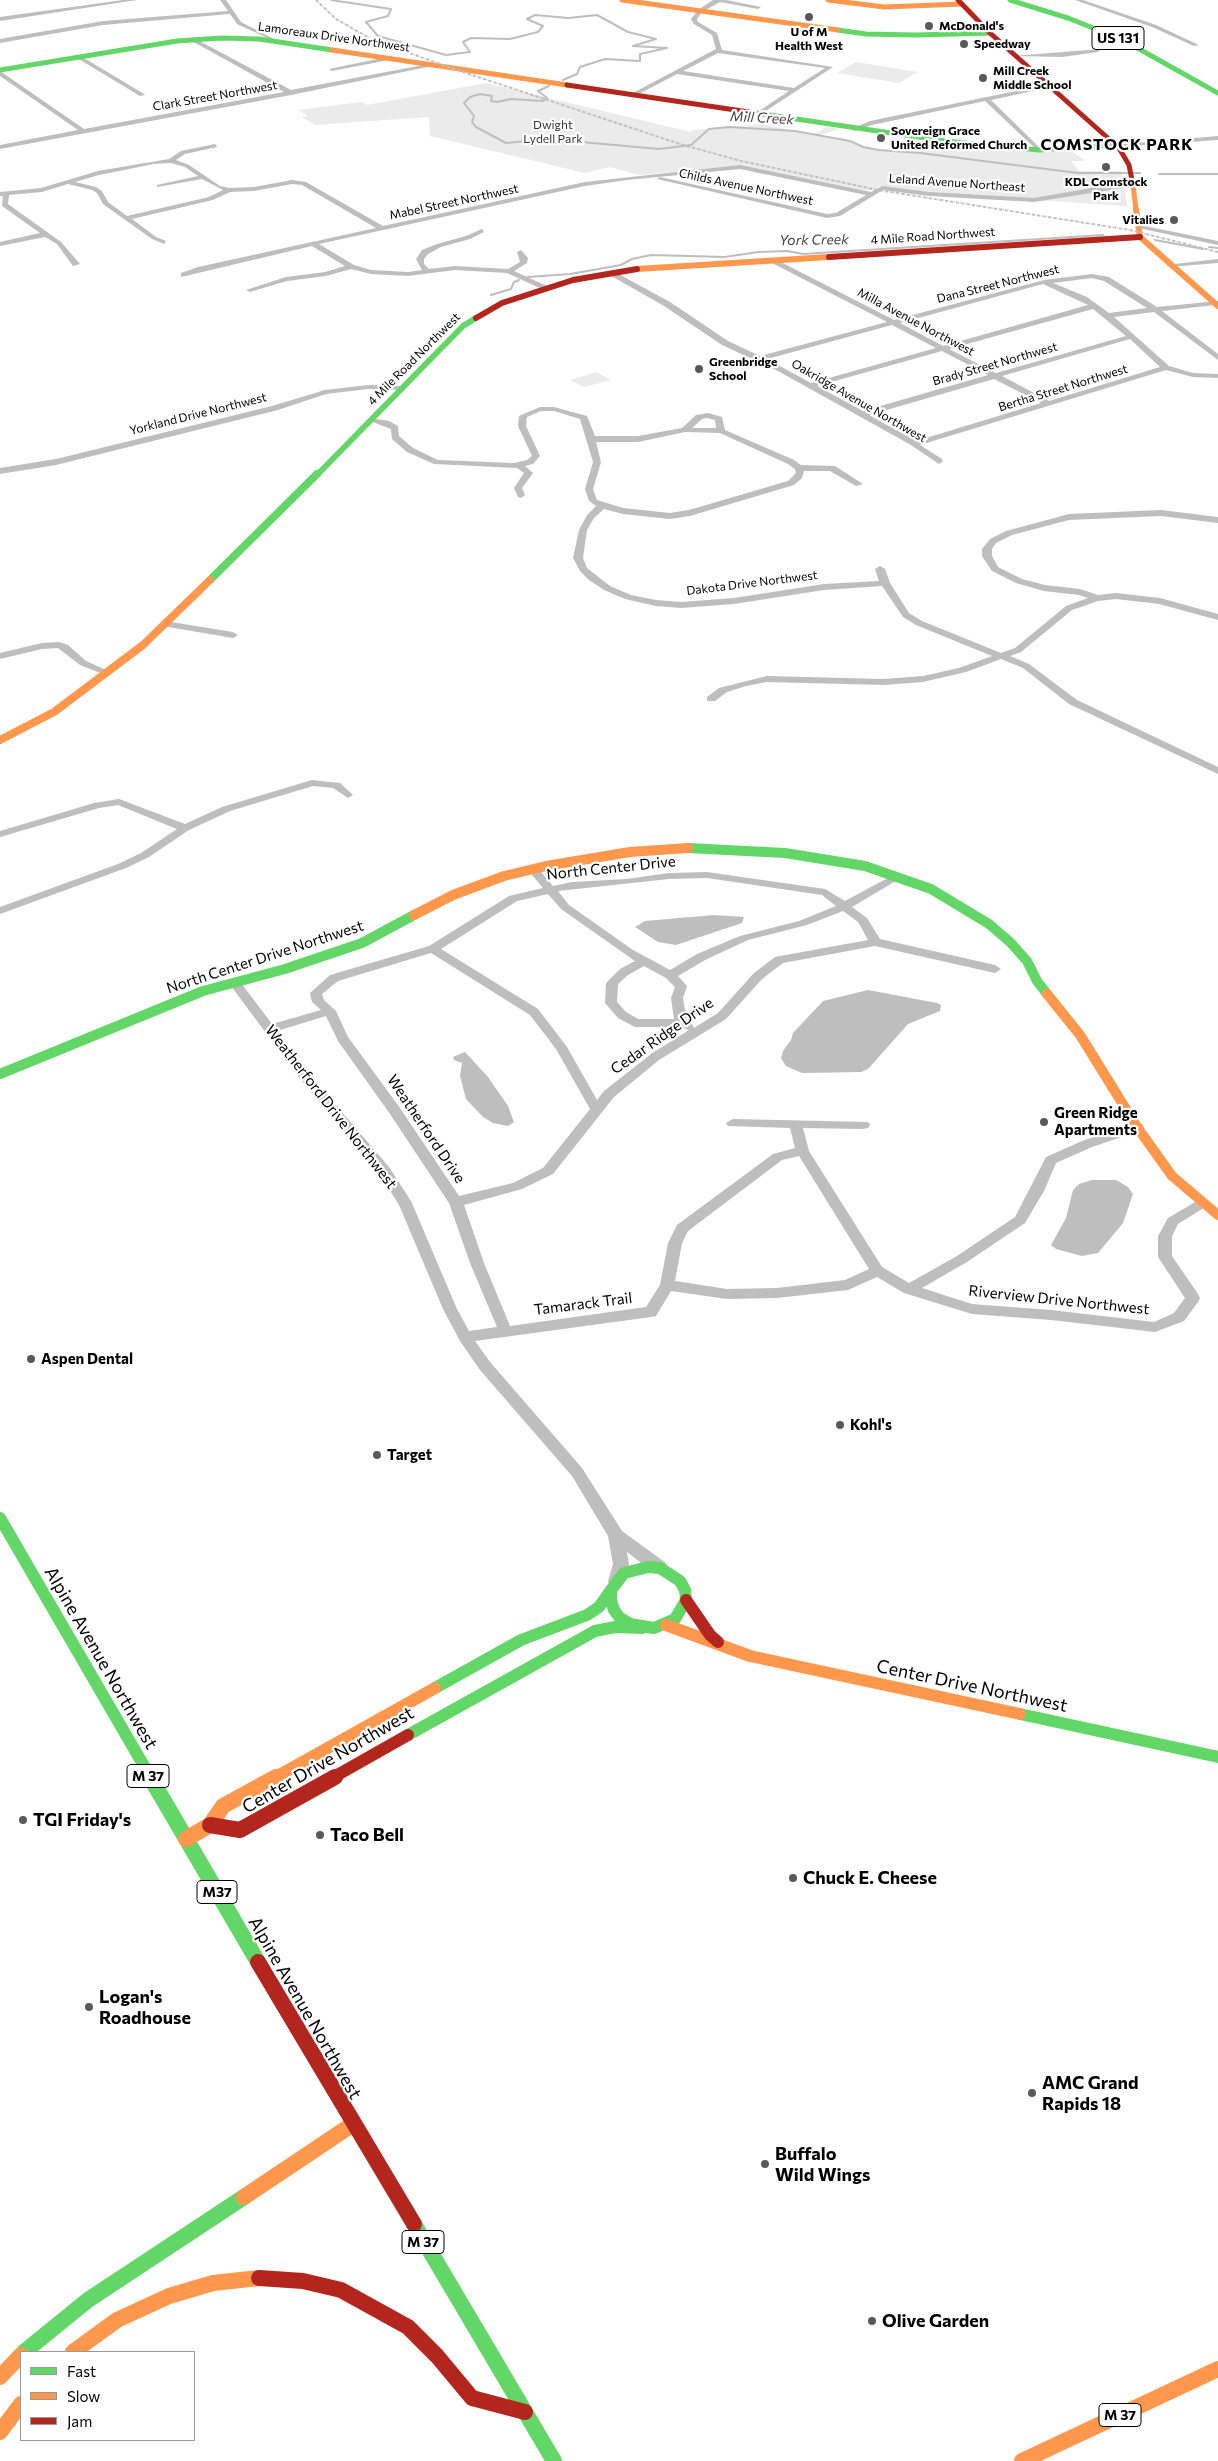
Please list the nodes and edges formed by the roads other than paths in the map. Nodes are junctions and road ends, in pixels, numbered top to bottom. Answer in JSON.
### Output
{"nodes":[{"id":1,"x":134,"y":0,"type":"edge"},
{"id":2,"x":223,"y":0,"type":"edge"},
{"id":3,"x":622,"y":0,"type":"edge"},
{"id":4,"x":716,"y":0,"type":"edge"},
{"id":5,"x":720,"y":0,"type":"edge"},
{"id":6,"x":828,"y":0,"type":"edge"},
{"id":7,"x":840,"y":0,"type":"edge"},
{"id":8,"x":1010,"y":0,"type":"edge"},
{"id":9,"x":1036,"y":0,"type":"edge"},
{"id":10,"x":1078,"y":0,"type":"edge"},
{"id":11,"x":960,"y":2,"type":"edge"},
{"id":12,"x":758,"y":6,"type":"dead end"},
{"id":13,"x":700,"y":11,"type":"junction"},
{"id":14,"x":230,"y":12,"type":"junction"},
{"id":15,"x":0,"y":19,"type":"edge"},
{"id":16,"x":990,"y":32,"type":"junction"},
{"id":17,"x":192,"y":40,"type":"junction"},
{"id":18,"x":272,"y":40,"type":"junction"},
{"id":19,"x":0,"y":42,"type":"edge"},
{"id":20,"x":1152,"y":43,"type":"dead end"},
{"id":21,"x":1196,"y":45,"type":"dead end"},
{"id":22,"x":1098,"y":50,"type":"dead end"},
{"id":23,"x":718,"y":51,"type":"junction"},
{"id":24,"x":1016,"y":56,"type":"junction"},
{"id":25,"x":79,"y":57,"type":"junction"},
{"id":26,"x":392,"y":58,"type":"junction"},
{"id":27,"x":434,"y":65,"type":"junction"},
{"id":28,"x":332,"y":69,"type":"dead end"},
{"id":29,"x":0,"y":72,"type":"edge"},
{"id":30,"x":675,"y":72,"type":"junction"},
{"id":31,"x":1050,"y":86,"type":"junction"},
{"id":32,"x":795,"y":90,"type":"junction"},
{"id":33,"x":1218,"y":93,"type":"edge"},
{"id":34,"x":291,"y":94,"type":"junction"},
{"id":35,"x":142,"y":95,"type":"dead end"},
{"id":36,"x":633,"y":95,"type":"junction"},
{"id":37,"x":986,"y":99,"type":"junction"},
{"id":38,"x":758,"y":114,"type":"junction"},
{"id":39,"x":854,"y":129,"type":"junction"},
{"id":40,"x":84,"y":132,"type":"junction"},
{"id":41,"x":1218,"y":138,"type":"edge"},
{"id":42,"x":1116,"y":145,"type":"junction"},
{"id":43,"x":216,"y":146,"type":"dead end"},
{"id":44,"x":0,"y":147,"type":"edge"},
{"id":45,"x":1039,"y":150,"type":"junction"},
{"id":46,"x":171,"y":161,"type":"junction"},
{"id":47,"x":647,"y":176,"type":"junction"},
{"id":48,"x":204,"y":177,"type":"junction"},
{"id":49,"x":1130,"y":177,"type":"junction"},
{"id":50,"x":71,"y":182,"type":"junction"},
{"id":51,"x":159,"y":186,"type":"dead end"},
{"id":52,"x":229,"y":190,"type":"junction"},
{"id":53,"x":3,"y":194,"type":"edge"},
{"id":54,"x":871,"y":194,"type":"junction"},
{"id":55,"x":126,"y":218,"type":"junction"},
{"id":56,"x":383,"y":229,"type":"junction"},
{"id":57,"x":482,"y":231,"type":"dead end"},
{"id":58,"x":1140,"y":232,"type":"junction"},
{"id":59,"x":47,"y":234,"type":"junction"},
{"id":60,"x":164,"y":242,"type":"dead end"},
{"id":61,"x":1218,"y":243,"type":"edge"},
{"id":62,"x":1,"y":244,"type":"edge"},
{"id":63,"x":314,"y":244,"type":"junction"},
{"id":64,"x":521,"y":252,"type":"dead end"},
{"id":65,"x":773,"y":260,"type":"junction"},
{"id":66,"x":1218,"y":261,"type":"edge"},
{"id":67,"x":76,"y":264,"type":"dead end"},
{"id":68,"x":1170,"y":265,"type":"junction"},
{"id":69,"x":351,"y":268,"type":"junction"},
{"id":70,"x":427,"y":271,"type":"junction"},
{"id":71,"x":509,"y":271,"type":"junction"},
{"id":72,"x":610,"y":273,"type":"junction"},
{"id":73,"x":184,"y":275,"type":"dead end"},
{"id":74,"x":1044,"y":282,"type":"junction"},
{"id":75,"x":544,"y":288,"type":"junction"},
{"id":76,"x":250,"y":290,"type":"dead end"},
{"id":77,"x":1216,"y":305,"type":"edge"},
{"id":78,"x":1094,"y":306,"type":"junction"},
{"id":79,"x":1156,"y":310,"type":"junction"},
{"id":80,"x":1108,"y":315,"type":"junction"},
{"id":81,"x":892,"y":323,"type":"junction"},
{"id":82,"x":1133,"y":336,"type":"junction"},
{"id":83,"x":942,"y":349,"type":"junction"},
{"id":84,"x":763,"y":358,"type":"junction"},
{"id":85,"x":1218,"y":358,"type":"edge"},
{"id":86,"x":1166,"y":368,"type":"junction"},
{"id":87,"x":994,"y":376,"type":"junction"},
{"id":88,"x":1218,"y":376,"type":"edge"},
{"id":89,"x":812,"y":385,"type":"junction"},
{"id":90,"x":402,"y":388,"type":"junction"},
{"id":91,"x":1049,"y":404,"type":"junction"},
{"id":92,"x":863,"y":414,"type":"junction"},
{"id":93,"x":371,"y":420,"type":"junction"},
{"id":94,"x":685,"y":430,"type":"junction"},
{"id":95,"x":721,"y":431,"type":"junction"},
{"id":96,"x":592,"y":439,"type":"junction"},
{"id":97,"x":915,"y":444,"type":"junction"},
{"id":98,"x":939,"y":461,"type":"dead end"},
{"id":99,"x":520,"y":466,"type":"junction"},
{"id":100,"x":799,"y":468,"type":"junction"},
{"id":101,"x":0,"y":471,"type":"edge"},
{"id":102,"x":859,"y":484,"type":"dead end"},
{"id":103,"x":521,"y":495,"type":"dead end"},
{"id":104,"x":602,"y":506,"type":"junction"},
{"id":105,"x":1218,"y":520,"type":"edge"},
{"id":106,"x":880,"y":568,"type":"dead end"},
{"id":107,"x":884,"y":583,"type":"junction"},
{"id":108,"x":1097,"y":598,"type":"junction"},
{"id":109,"x":1218,"y":617,"type":"edge"},
{"id":110,"x":165,"y":624,"type":"junction"},
{"id":111,"x":233,"y":635,"type":"dead end"},
{"id":112,"x":0,"y":656,"type":"edge"},
{"id":113,"x":1004,"y":656,"type":"junction"},
{"id":114,"x":108,"y":673,"type":"junction"},
{"id":115,"x":711,"y":699,"type":"dead end"},
{"id":116,"x":0,"y":740,"type":"edge"},
{"id":117,"x":1218,"y":772,"type":"edge"},
{"id":118,"x":348,"y":795,"type":"dead end"},
{"id":119,"x":185,"y":828,"type":"junction"},
{"id":120,"x":0,"y":834,"type":"edge"},
{"id":121,"x":533,"y":869,"type":"junction"},
{"id":122,"x":897,"y":876,"type":"junction"},
{"id":123,"x":550,"y":888,"type":"junction"},
{"id":124,"x":843,"y":907,"type":"junction"},
{"id":125,"x":0,"y":911,"type":"edge"},
{"id":126,"x":875,"y":942,"type":"junction"},
{"id":127,"x":433,"y":949,"type":"junction"},
{"id":128,"x":644,"y":961,"type":"junction"},
{"id":129,"x":995,"y":969,"type":"dead end"},
{"id":130,"x":670,"y":975,"type":"junction"},
{"id":131,"x":234,"y":982,"type":"junction"},
{"id":132,"x":330,"y":1011,"type":"junction"},
{"id":133,"x":681,"y":1023,"type":"junction"},
{"id":134,"x":269,"y":1029,"type":"junction"},
{"id":135,"x":695,"y":1032,"type":"junction"},
{"id":136,"x":0,"y":1074,"type":"edge"},
{"id":137,"x":596,"y":1109,"type":"junction"},
{"id":138,"x":734,"y":1123,"type":"dead end"},
{"id":139,"x":796,"y":1124,"type":"junction"},
{"id":140,"x":862,"y":1125,"type":"dead end"},
{"id":141,"x":1137,"y":1127,"type":"junction"},
{"id":142,"x":802,"y":1151,"type":"junction"},
{"id":143,"x":456,"y":1202,"type":"junction"},
{"id":144,"x":1202,"y":1203,"type":"junction"},
{"id":145,"x":1218,"y":1214,"type":"edge"},
{"id":146,"x":877,"y":1271,"type":"junction"},
{"id":147,"x":667,"y":1285,"type":"junction"},
{"id":148,"x":909,"y":1289,"type":"junction"},
{"id":149,"x":505,"y":1330,"type":"junction"},
{"id":150,"x":465,"y":1338,"type":"junction"},
{"id":151,"x":0,"y":1518,"type":"edge"},
{"id":152,"x":616,"y":1534,"type":"junction"},
{"id":153,"x":4,"y":1535,"type":"edge"},
{"id":154,"x":660,"y":1568,"type":"junction"},
{"id":155,"x":614,"y":1586,"type":"junction"},
{"id":156,"x":686,"y":1600,"type":"junction"},
{"id":157,"x":666,"y":1625,"type":"junction"},
{"id":158,"x":642,"y":1628,"type":"junction"},
{"id":159,"x":720,"y":1644,"type":"junction"},
{"id":160,"x":1218,"y":1757,"type":"edge"},
{"id":161,"x":210,"y":1825,"type":"junction"},
{"id":162,"x":186,"y":1839,"type":"junction"},
{"id":163,"x":248,"y":1945,"type":"joint"},
{"id":164,"x":352,"y":2124,"type":"junction"},
{"id":165,"x":25,"y":2351,"type":"edge"},
{"id":166,"x":74,"y":2351,"type":"edge"},
{"id":167,"x":20,"y":2356,"type":"edge"},
{"id":168,"x":1218,"y":2370,"type":"edge"},
{"id":169,"x":0,"y":2377,"type":"edge"},
{"id":170,"x":20,"y":2405,"type":"edge"},
{"id":171,"x":525,"y":2412,"type":"junction"},
{"id":172,"x":0,"y":2432,"type":"edge"},
{"id":173,"x":554,"y":2461,"type":"edge"},
{"id":174,"x":1022,"y":2461,"type":"edge"}],
"edges":[{"from":1,"to":15,"type":"street"},
{"from":2,"to":14,"type":"street"},
{"from":3,"to":13,"type":"main road"},
{"from":4,"to":5,"type":"street"},
{"from":5,"to":12,"type":"street"},
{"from":5,"to":13,"type":"street"},
{"from":6,"to":11,"type":"main road"},
{"from":7,"to":11,"type":"main road"},
{"from":8,"to":33,"type":"main road","number":"US 131"},
{"from":9,"to":20,"type":"main road","number":"US 131"},
{"from":10,"to":21,"type":"street"},
{"from":11,"to":16,"type":"main road"},
{"from":13,"to":16,"type":"main road"},
{"from":13,"to":23,"type":"street"},
{"from":14,"to":18,"type":"street"},
{"from":14,"to":19,"type":"street"},
{"from":16,"to":24,"type":"main road"},
{"from":17,"to":18,"type":"main road","name":"Lamoreaux Drive Northwest"},
{"from":17,"to":25,"type":"main road","name":"Lamoreaux Drive Northwest"},
{"from":17,"to":34,"type":"street"},
{"from":18,"to":26,"type":"main road","name":"Lamoreaux Drive Northwest"},
{"from":22,"to":24,"type":"street"},
{"from":23,"to":30,"type":"street"},
{"from":23,"to":32,"type":"street"},
{"from":24,"to":31,"type":"main road"},
{"from":25,"to":29,"type":"main road","name":"Lamoreaux Drive Northwest"},
{"from":25,"to":35,"type":"street"},
{"from":26,"to":27,"type":"main road","name":"Lamoreaux Drive Northwest"},
{"from":26,"to":28,"type":"street"},
{"from":27,"to":34,"type":"street","name":"Clark Street Northwest"},
{"from":27,"to":36,"type":"main road","name":"Lamoreaux Drive Northwest"},
{"from":29,"to":40,"type":"street"},
{"from":30,"to":32,"type":"street"},
{"from":30,"to":36,"type":"street"},
{"from":31,"to":37,"type":"street"},
{"from":31,"to":42,"type":"main road"},
{"from":32,"to":38,"type":"street"},
{"from":34,"to":40,"type":"street","name":"Clark Street Northwest"},
{"from":36,"to":38,"type":"main road","name":"Lamoreaux Drive Northwest"},
{"from":37,"to":39,"type":"street"},
{"from":37,"to":45,"type":"street"},
{"from":38,"to":39,"type":"main road","name":"Lamoreaux Drive Northwest"},
{"from":39,"to":45,"type":"main road","name":"Lamoreaux Drive Northwest"},
{"from":40,"to":44,"type":"street","name":"Clark Street Northwest"},
{"from":41,"to":42,"type":"street"},
{"from":42,"to":45,"type":"main road","name":"Lamoreaux Drive Northwest"},
{"from":42,"to":49,"type":"main road"},
{"from":43,"to":46,"type":"street"},
{"from":46,"to":48,"type":"street"},
{"from":46,"to":50,"type":"street"},
{"from":47,"to":54,"type":"street","name":"Mabel Street Northwest"},
{"from":47,"to":54,"type":"street","name":"Childs Avenue Northwest"},
{"from":47,"to":56,"type":"street","name":"Mabel Street Northwest"},
{"from":48,"to":51,"type":"street"},
{"from":48,"to":52,"type":"street"},
{"from":49,"to":54,"type":"street","name":"Leland Avenue Northeast"},
{"from":49,"to":58,"type":"main road"},
{"from":50,"to":53,"type":"street"},
{"from":50,"to":55,"type":"street"},
{"from":52,"to":55,"type":"street"},
{"from":52,"to":56,"type":"street"},
{"from":53,"to":59,"type":"street"},
{"from":55,"to":60,"type":"street"},
{"from":56,"to":63,"type":"street","name":"Mabel Street Northwest"},
{"from":57,"to":70,"type":"street"},
{"from":58,"to":61,"type":"street"},
{"from":58,"to":65,"type":"main road","name":"4 Mile Road Northwest"},
{"from":58,"to":68,"type":"main road"},
{"from":59,"to":62,"type":"street"},
{"from":59,"to":67,"type":"street"},
{"from":63,"to":69,"type":"street"},
{"from":63,"to":73,"type":"street","name":"Mabel Street Northwest"},
{"from":64,"to":71,"type":"street"},
{"from":65,"to":72,"type":"main road","name":"4 Mile Road Northwest"},
{"from":65,"to":81,"type":"street","name":"Milla Avenue Northwest"},
{"from":66,"to":68,"type":"street"},
{"from":68,"to":77,"type":"main road"},
{"from":69,"to":70,"type":"street"},
{"from":69,"to":76,"type":"street"},
{"from":70,"to":71,"type":"street"},
{"from":71,"to":75,"type":"street"},
{"from":72,"to":75,"type":"main road","name":"4 Mile Road Northwest"},
{"from":72,"to":84,"type":"street","name":"Oakridge Avenue Northwest"},
{"from":74,"to":78,"type":"street"},
{"from":74,"to":79,"type":"street","name":"Dana Street Northwest"},
{"from":74,"to":81,"type":"street","name":"Dana Street Northwest"},
{"from":75,"to":90,"type":"main road","name":"4 Mile Road Northwest"},
{"from":77,"to":79,"type":"street"},
{"from":78,"to":80,"type":"street"},
{"from":78,"to":83,"type":"street"},
{"from":79,"to":80,"type":"street"},
{"from":79,"to":85,"type":"street","name":"Dana Street Northwest"},
{"from":80,"to":82,"type":"street"},
{"from":81,"to":83,"type":"street","name":"Milla Avenue Northwest"},
{"from":81,"to":84,"type":"street","name":"Dana Street Northwest"},
{"from":82,"to":86,"type":"street"},
{"from":82,"to":87,"type":"street","name":"Brady Street Northwest"},
{"from":83,"to":87,"type":"street","name":"Milla Avenue Northwest"},
{"from":83,"to":89,"type":"street"},
{"from":84,"to":89,"type":"street","name":"Oakridge Avenue Northwest"},
{"from":86,"to":88,"type":"street"},
{"from":86,"to":91,"type":"street","name":"Bertha Street Northwest"},
{"from":87,"to":91,"type":"street","name":"Milla Avenue Northwest"},
{"from":87,"to":92,"type":"street","name":"Brady Street Northwest"},
{"from":89,"to":92,"type":"street","name":"Oakridge Avenue Northwest"},
{"from":90,"to":93,"type":"main road","name":"4 Mile Road Northwest"},
{"from":90,"to":101,"type":"street","name":"Yorkland Drive Northwest"},
{"from":91,"to":97,"type":"street","name":"Bertha Street Northwest"},
{"from":92,"to":97,"type":"street","name":"Oakridge Avenue Northwest"},
{"from":93,"to":99,"type":"street"},
{"from":93,"to":110,"type":"main road","name":"4 Mile Road Northwest"},
{"from":94,"to":95,"type":"street"},
{"from":94,"to":95,"type":"street"},
{"from":94,"to":96,"type":"street"},
{"from":95,"to":100,"type":"street"},
{"from":96,"to":99,"type":"street"},
{"from":96,"to":104,"type":"street"},
{"from":97,"to":98,"type":"street","name":"Oakridge Avenue Northwest"},
{"from":99,"to":103,"type":"street"},
{"from":100,"to":102,"type":"street"},
{"from":100,"to":104,"type":"street"},
{"from":104,"to":107,"type":"street","name":"Dakota Drive Northwest"},
{"from":105,"to":108,"type":"street"},
{"from":106,"to":107,"type":"street"},
{"from":107,"to":113,"type":"street"},
{"from":108,"to":109,"type":"street"},
{"from":108,"to":113,"type":"street"},
{"from":110,"to":111,"type":"street"},
{"from":110,"to":114,"type":"main road","name":"4 Mile Road Northwest"},
{"from":112,"to":114,"type":"street"},
{"from":113,"to":115,"type":"street"},
{"from":113,"to":117,"type":"street"},
{"from":114,"to":116,"type":"main road","name":"4 Mile Road Northwest"},
{"from":118,"to":119,"type":"street"},
{"from":119,"to":120,"type":"street"},
{"from":119,"to":125,"type":"street"},
{"from":121,"to":122,"type":"main road","name":"North Center Drive Northwest"},
{"from":121,"to":123,"type":"street"},
{"from":121,"to":131,"type":"main road","name":"North Center Drive Northwest"},
{"from":122,"to":124,"type":"street"},
{"from":122,"to":141,"type":"main road","name":"North Center Drive Northwest"},
{"from":123,"to":124,"type":"street","name":"North Center Drive"},
{"from":123,"to":127,"type":"street","name":"North Center Drive"},
{"from":123,"to":128,"type":"street"},
{"from":124,"to":126,"type":"street","name":"North Center Drive"},
{"from":124,"to":130,"type":"street"},
{"from":126,"to":129,"type":"street","name":"Cedar Ridge Drive"},
{"from":126,"to":135,"type":"street","name":"Cedar Ridge Drive"},
{"from":127,"to":132,"type":"street","name":"North Center Drive"},
{"from":127,"to":137,"type":"street"},
{"from":128,"to":130,"type":"street"},
{"from":128,"to":133,"type":"street"},
{"from":130,"to":133,"type":"street"},
{"from":131,"to":134,"type":"street","name":"Weatherford Drive Northwest"},
{"from":131,"to":136,"type":"main road","name":"North Center Drive Northwest"},
{"from":132,"to":134,"type":"street"},
{"from":132,"to":143,"type":"street","name":"Weatherford Drive"},
{"from":133,"to":135,"type":"street"},
{"from":134,"to":150,"type":"street","name":"Weatherford Drive Northwest"},
{"from":135,"to":137,"type":"street","name":"Cedar Ridge Drive"},
{"from":137,"to":143,"type":"street","name":"Cedar Ridge Drive"},
{"from":138,"to":139,"type":"street"},
{"from":139,"to":140,"type":"street"},
{"from":139,"to":142,"type":"street","name":"Riverview Drive Northwest"},
{"from":141,"to":144,"type":"main road","name":"North Center Drive Northwest"},
{"from":141,"to":148,"type":"street"},
{"from":142,"to":146,"type":"street","name":"Riverview Drive Northwest"},
{"from":142,"to":147,"type":"street","name":"Tamarack Trail"},
{"from":143,"to":149,"type":"street","name":"Weatherford Drive"},
{"from":144,"to":145,"type":"main road","name":"North Center Drive Northwest"},
{"from":144,"to":148,"type":"street","name":"Riverview Drive Northwest"},
{"from":146,"to":147,"type":"street"},
{"from":146,"to":148,"type":"street","name":"Riverview Drive Northwest"},
{"from":147,"to":149,"type":"street","name":"Tamarack Trail"},
{"from":149,"to":150,"type":"street","name":"Tamarack Trail"},
{"from":150,"to":152,"type":"street","name":"Weatherford Drive Northwest"},
{"from":151,"to":153,"type":"main road","name":"Alpine Avenue Northwest","number":"M 37"},
{"from":152,"to":154,"type":"street","name":"Weatherford Drive Northwest"},
{"from":152,"to":155,"type":"street","name":"Weatherford Drive Northwest"},
{"from":153,"to":162,"type":"main road","name":"Alpine Avenue Northwest","number":"M 37"},
{"from":154,"to":155,"type":"main road"},
{"from":154,"to":156,"type":"main road"},
{"from":155,"to":158,"type":"main road"},
{"from":155,"to":161,"type":"main road","name":"Center Drive Northwest"},
{"from":156,"to":157,"type":"main road"},
{"from":156,"to":159,"type":"main road","name":"Center Drive Northwest"},
{"from":157,"to":158,"type":"main road"},
{"from":157,"to":159,"type":"main road","name":"Center Drive Northwest"},
{"from":158,"to":161,"type":"main road","name":"Center Drive Northwest"},
{"from":159,"to":160,"type":"main road","name":"Center Drive Northwest"},
{"from":161,"to":162,"type":"main road"},
{"from":162,"to":163,"type":"main road","name":"Alpine Avenue Northwest","number":"M37"},
{"from":163,"to":164,"type":"main road","name":"Alpine Avenue Northwest","number":"M 37"},
{"from":164,"to":165,"type":"main road"},
{"from":164,"to":171,"type":"main road","name":"Alpine Avenue Northwest","number":"M 37"},
{"from":166,"to":171,"type":"main road"},
{"from":167,"to":169,"type":"main road"},
{"from":168,"to":174,"type":"main road","number":"M 37"},
{"from":170,"to":172,"type":"main road"},
{"from":171,"to":173,"type":"main road","name":"Alpine Avenue Northwest","number":"M 37"}]}
